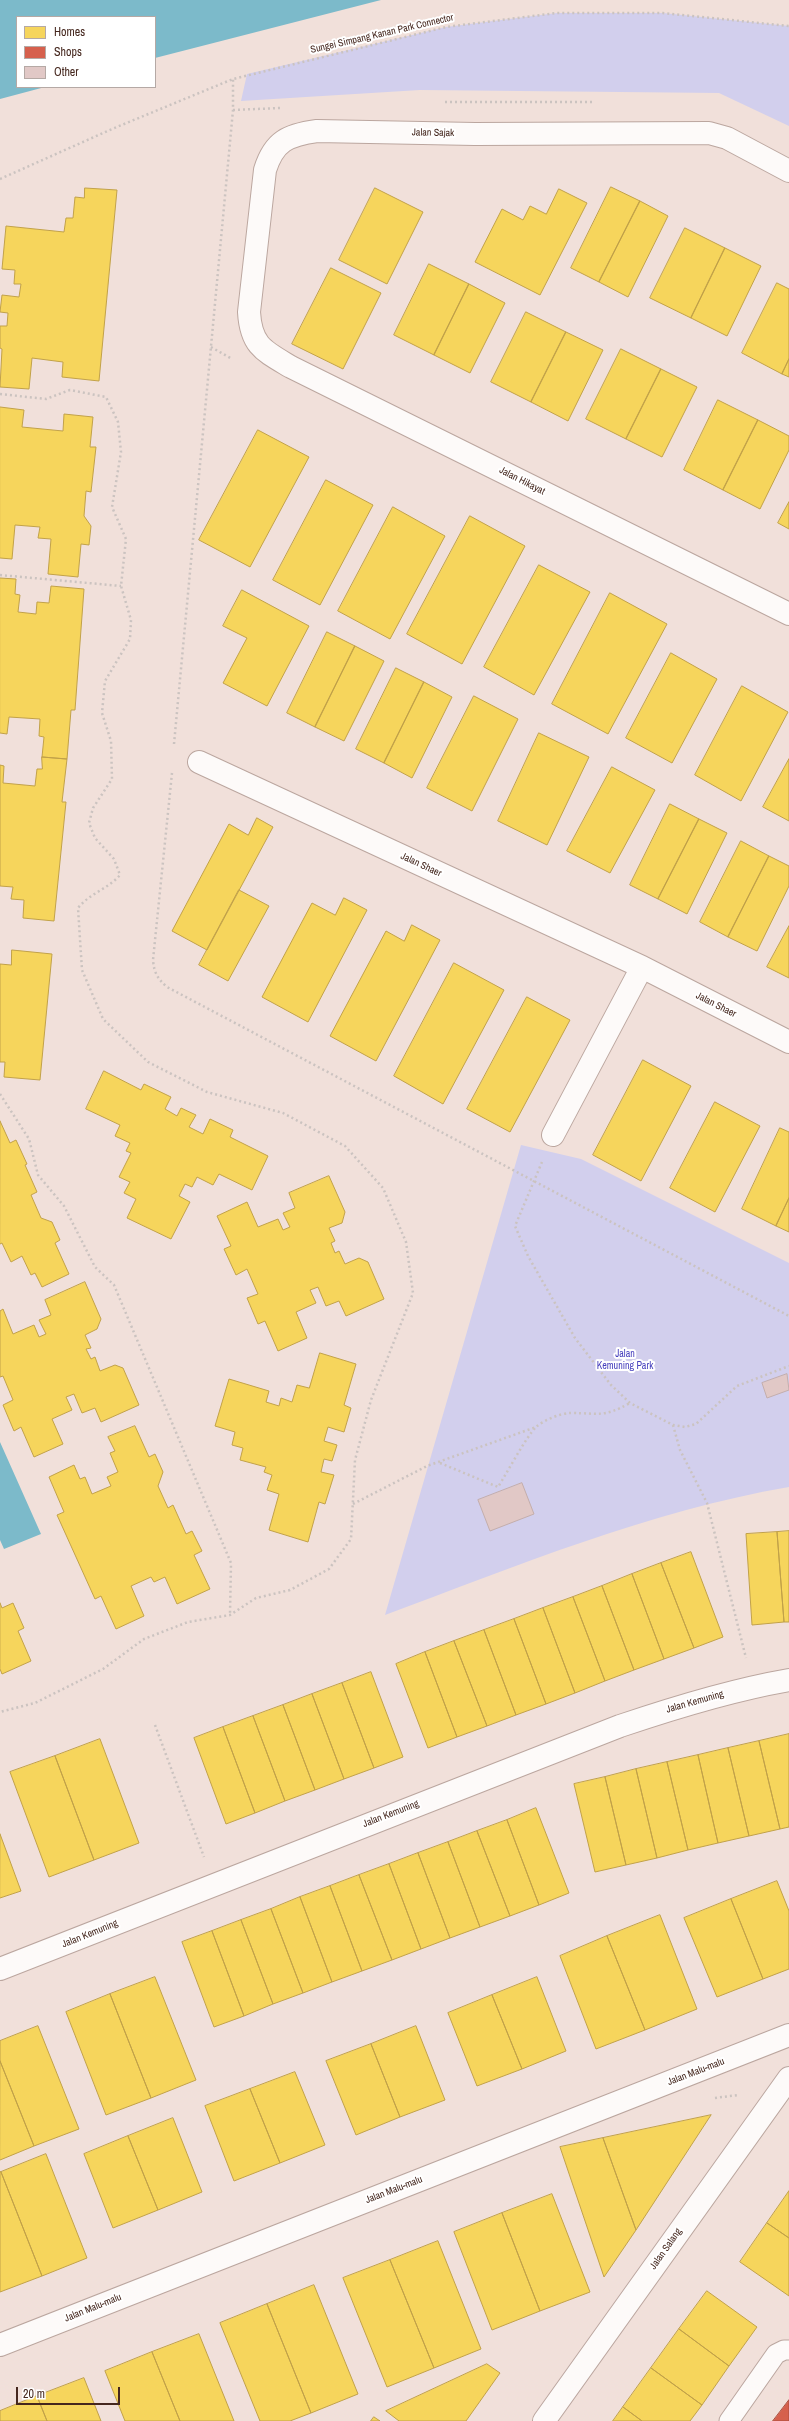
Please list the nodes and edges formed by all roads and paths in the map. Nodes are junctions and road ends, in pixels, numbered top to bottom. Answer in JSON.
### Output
{"nodes":[{"id":1,"x":789,"y":26,"type":"edge"},
{"id":2,"x":233,"y":79,"type":"junction"},
{"id":3,"x":789,"y":171,"type":"edge"},
{"id":4,"x":0,"y":179,"type":"edge"},
{"id":5,"x":257,"y":345,"type":"joint"},
{"id":6,"x":0,"y":394,"type":"edge"},
{"id":7,"x":0,"y":576,"type":"edge"},
{"id":8,"x":121,"y":586,"type":"junction"},
{"id":9,"x":789,"y":614,"type":"edge"},
{"id":10,"x":174,"y":749,"type":"dead end"},
{"id":11,"x":199,"y":762,"type":"dead end"},
{"id":12,"x":173,"y":765,"type":"dead end"},
{"id":13,"x":642,"y":967,"type":"junction"},
{"id":14,"x":789,"y":1042,"type":"edge"},
{"id":15,"x":0,"y":1094,"type":"edge"},
{"id":16,"x":552,"y":1135,"type":"joint"},
{"id":17,"x":534,"y":1183,"type":"junction"},
{"id":18,"x":789,"y":1316,"type":"edge"},
{"id":19,"x":789,"y":1366,"type":"edge"},
{"id":20,"x":630,"y":1403,"type":"junction"},
{"id":21,"x":673,"y":1425,"type":"junction"},
{"id":22,"x":536,"y":1427,"type":"junction"},
{"id":23,"x":440,"y":1463,"type":"junction"},
{"id":24,"x":353,"y":1504,"type":"junction"},
{"id":25,"x":230,"y":1615,"type":"junction"},
{"id":26,"x":789,"y":1680,"type":"edge"},
{"id":27,"x":752,"y":1686,"type":"junction"},
{"id":28,"x":0,"y":1712,"type":"edge"},
{"id":29,"x":155,"y":1725,"type":"dead end"},
{"id":30,"x":214,"y":1884,"type":"junction"},
{"id":31,"x":0,"y":1969,"type":"edge"},
{"id":32,"x":789,"y":2035,"type":"edge"},
{"id":33,"x":789,"y":2078,"type":"edge"},
{"id":34,"x":0,"y":2345,"type":"edge"},
{"id":35,"x":789,"y":2350,"type":"edge"},
{"id":36,"x":544,"y":2421,"type":"edge"},
{"id":37,"x":729,"y":2421,"type":"edge"}],
"edges":[{"from":1,"to":2,"type":"path","name":"Sungei Simpang Kanan Park Connector"},
{"from":2,"to":4,"type":"path","name":"Sungei Simpang Kanan Park Connector"},
{"from":2,"to":10,"type":"path"},
{"from":3,"to":5,"type":"street","name":"Jalan Sajak"},
{"from":5,"to":9,"type":"street","name":"Jalan Hikayat"},
{"from":6,"to":8,"type":"path"},
{"from":7,"to":8,"type":"path"},
{"from":8,"to":24,"type":"path"},
{"from":11,"to":13,"type":"street","name":"Jalan Shaer"},
{"from":12,"to":17,"type":"path"},
{"from":13,"to":14,"type":"street","name":"Jalan Shaer"},
{"from":13,"to":16,"type":"street"},
{"from":15,"to":25,"type":"path"},
{"from":16,"to":17,"type":"path"},
{"from":17,"to":18,"type":"path"},
{"from":17,"to":20,"type":"path"},
{"from":19,"to":21,"type":"path"},
{"from":20,"to":21,"type":"path"},
{"from":20,"to":22,"type":"path"},
{"from":21,"to":27,"type":"path"},
{"from":22,"to":23,"type":"path"},
{"from":22,"to":23,"type":"path"},
{"from":23,"to":24,"type":"path"},
{"from":24,"to":25,"type":"path"},
{"from":25,"to":28,"type":"path"},
{"from":26,"to":27,"type":"street","name":"Jalan Kemuning"},
{"from":27,"to":30,"type":"street","name":"Jalan Kemuning"},
{"from":29,"to":30,"type":"path"},
{"from":30,"to":31,"type":"street","name":"Jalan Kemuning"},
{"from":32,"to":34,"type":"street","name":"Jalan Malu-malu"},
{"from":33,"to":36,"type":"street","name":"Jalan Salang"},
{"from":35,"to":37,"type":"lane"}]}
